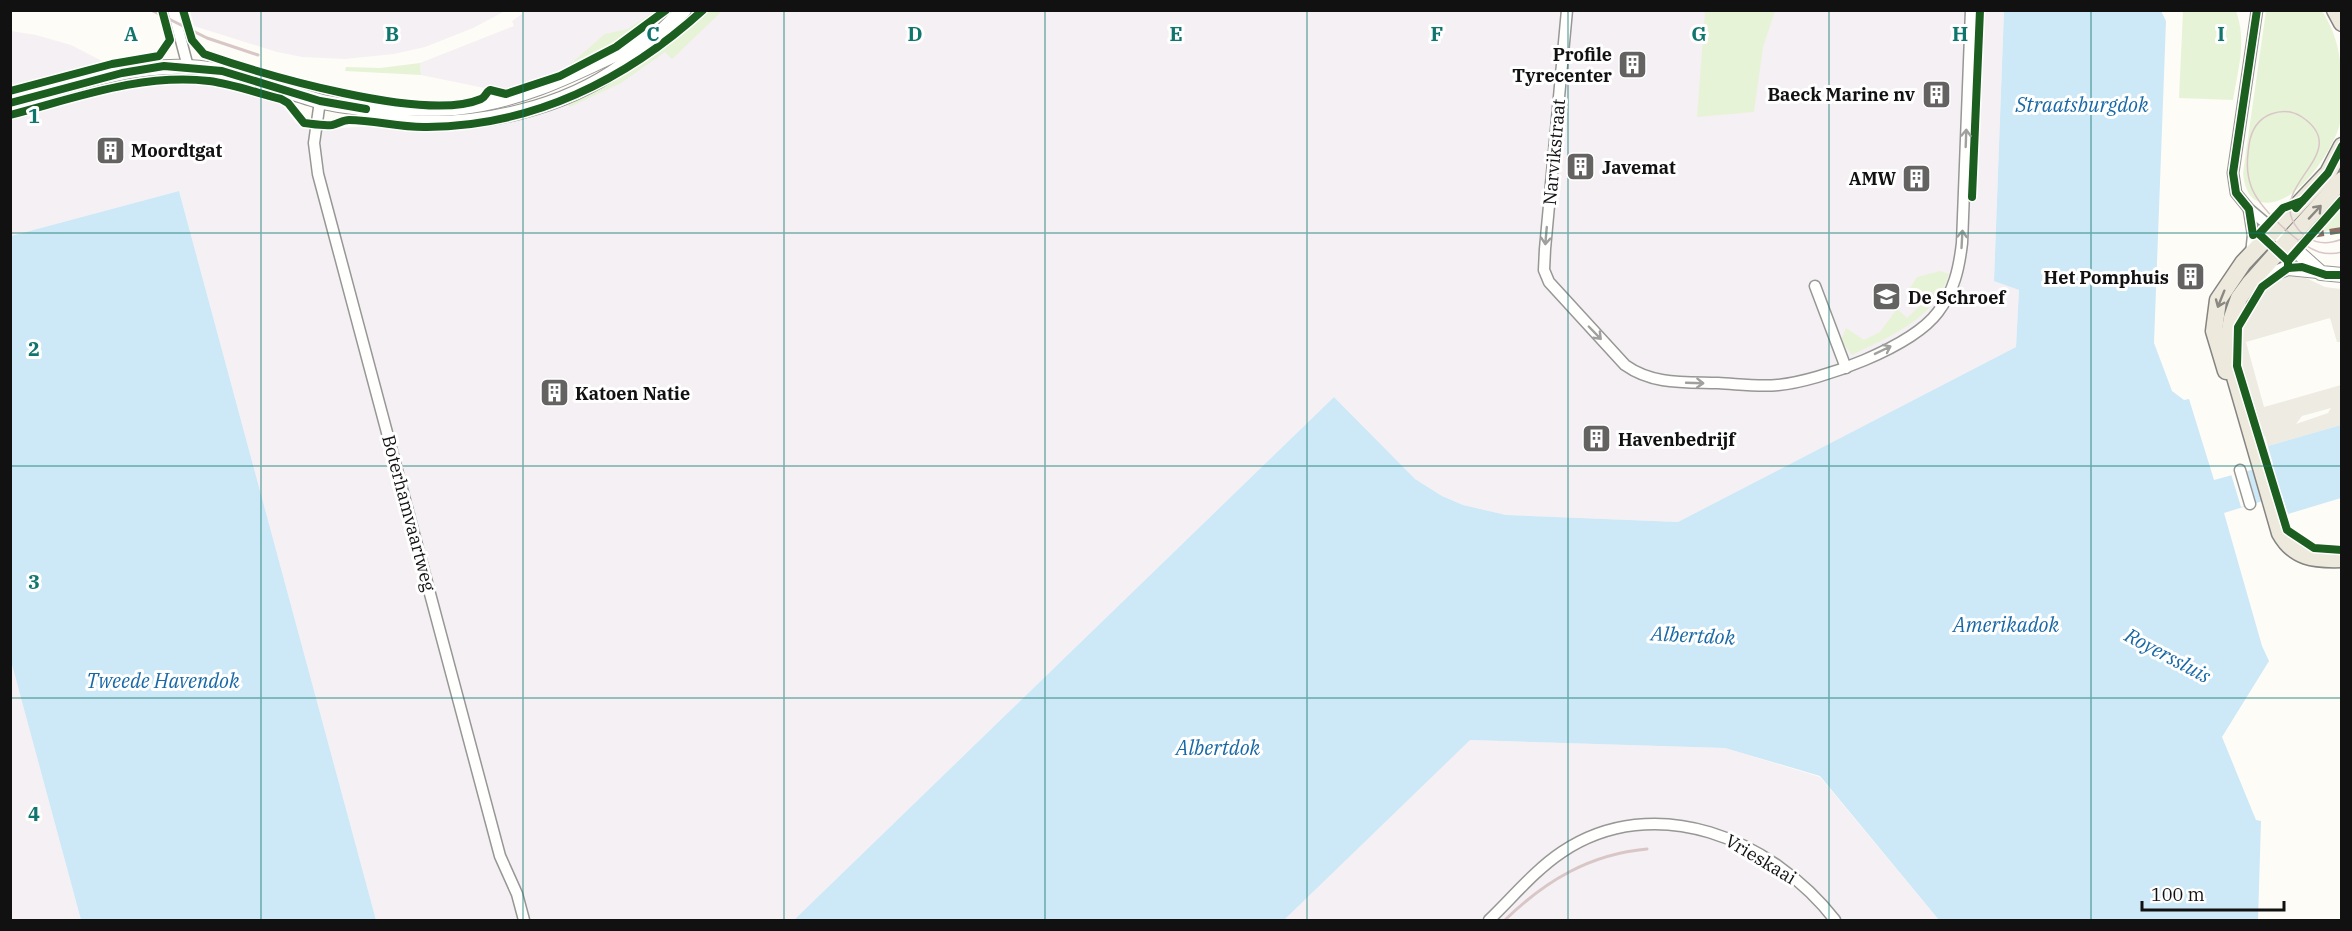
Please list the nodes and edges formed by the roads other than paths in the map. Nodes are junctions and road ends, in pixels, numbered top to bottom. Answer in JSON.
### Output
{"nodes":[{"id":1,"x":173,"y":10,"type":"edge"},
{"id":2,"x":684,"y":10,"type":"edge"},
{"id":3,"x":1567,"y":10,"type":"edge"},
{"id":4,"x":1971,"y":10,"type":"edge"},
{"id":5,"x":2248,"y":10,"type":"edge"},
{"id":6,"x":2257,"y":10,"type":"edge"},
{"id":7,"x":2335,"y":10,"type":"edge"},
{"id":8,"x":2342,"y":23,"type":"edge"},
{"id":9,"x":2254,"y":30,"type":"junction"},
{"id":10,"x":188,"y":67,"type":"junction"},
{"id":11,"x":320,"y":101,"type":"junction"},
{"id":12,"x":10,"y":103,"type":"edge"},
{"id":13,"x":2342,"y":146,"type":"edge"},
{"id":14,"x":2342,"y":180,"type":"edge"},
{"id":15,"x":2249,"y":209,"type":"junction"},
{"id":16,"x":2281,"y":236,"type":"junction"},
{"id":17,"x":2250,"y":256,"type":"junction"},
{"id":18,"x":2318,"y":271,"type":"junction"},
{"id":19,"x":2342,"y":275,"type":"edge"},
{"id":20,"x":2250,"y":283,"type":"junction"},
{"id":21,"x":1815,"y":286,"type":"dead end"},
{"id":22,"x":1846,"y":368,"type":"junction"},
{"id":23,"x":2240,"y":393,"type":"junction"},
{"id":24,"x":2240,"y":470,"type":"dead end"},
{"id":25,"x":2250,"y":504,"type":"dead end"},
{"id":26,"x":2342,"y":559,"type":"edge"},
{"id":27,"x":524,"y":921,"type":"edge"},
{"id":28,"x":1489,"y":921,"type":"edge"},
{"id":29,"x":1835,"y":921,"type":"edge"}],
"edges":[{"from":1,"to":10,"type":"street"},
{"from":2,"to":11,"type":"street"},
{"from":3,"to":22,"type":"street","name":"Narvikstraat","one_way":true},
{"from":22,"to":4,"type":"street","one_way":true},
{"from":5,"to":9,"type":"street"},
{"from":6,"to":9,"type":"street"},
{"from":7,"to":8,"type":"main road"},
{"from":9,"to":15,"type":"street"},
{"from":10,"to":11,"type":"street"},
{"from":10,"to":12,"type":"street"},
{"from":11,"to":27,"type":"street","name":"Boterhamvaartweg"},
{"from":13,"to":16,"type":"main road"},
{"from":16,"to":14,"type":"main road","one_way":true},
{"from":15,"to":16,"type":"street"},
{"from":15,"to":17,"type":"street"},
{"from":16,"to":17,"type":"main road"},
{"from":16,"to":18,"type":"street"},
{"from":16,"to":20,"type":"main road"},
{"from":17,"to":23,"type":"main road","one_way":true},
{"from":18,"to":19,"type":"street"},
{"from":18,"to":20,"type":"street"},
{"from":20,"to":23,"type":"main road"},
{"from":21,"to":22,"type":"street"},
{"from":23,"to":26,"type":"main road"},
{"from":24,"to":25,"type":"street"},
{"from":28,"to":29,"type":"street","name":"Vrieskaai"}]}
